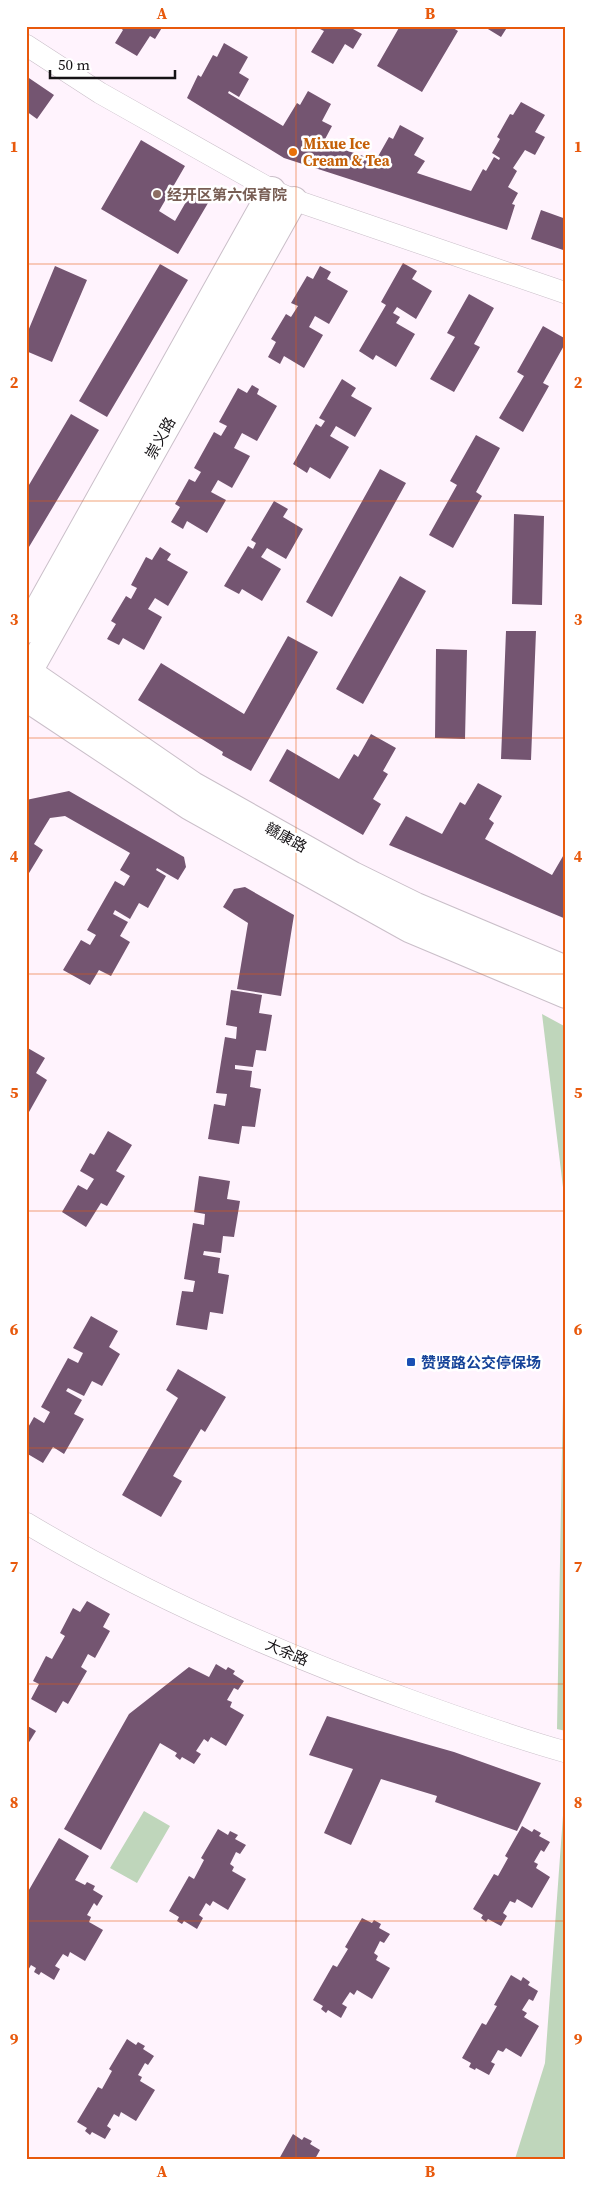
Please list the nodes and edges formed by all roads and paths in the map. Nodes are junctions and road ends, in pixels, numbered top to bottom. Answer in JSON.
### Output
{"nodes":[{"id":1,"x":26,"y":45,"type":"edge"},
{"id":2,"x":283,"y":195,"type":"junction"},
{"id":3,"x":566,"y":293,"type":"edge"},
{"id":4,"x":26,"y":630,"type":"edge"},
{"id":5,"x":27,"y":673,"type":"edge"},
{"id":6,"x":26,"y":698,"type":"edge"},
{"id":7,"x":563,"y":981,"type":"edge"},
{"id":8,"x":26,"y":1523,"type":"edge"},
{"id":9,"x":564,"y":1751,"type":"edge"}],
"edges":[{"from":1,"to":2,"type":"street"},
{"from":2,"to":3,"type":"street"},
{"from":2,"to":4,"type":"main road","name":"崇义路"},
{"from":2,"to":5,"type":"main road","name":"崇义路"},
{"from":5,"to":7,"type":"main road","name":"赣康路"},
{"from":6,"to":7,"type":"main road","name":"赣康路"},
{"from":8,"to":9,"type":"street","name":"大余路"}]}
